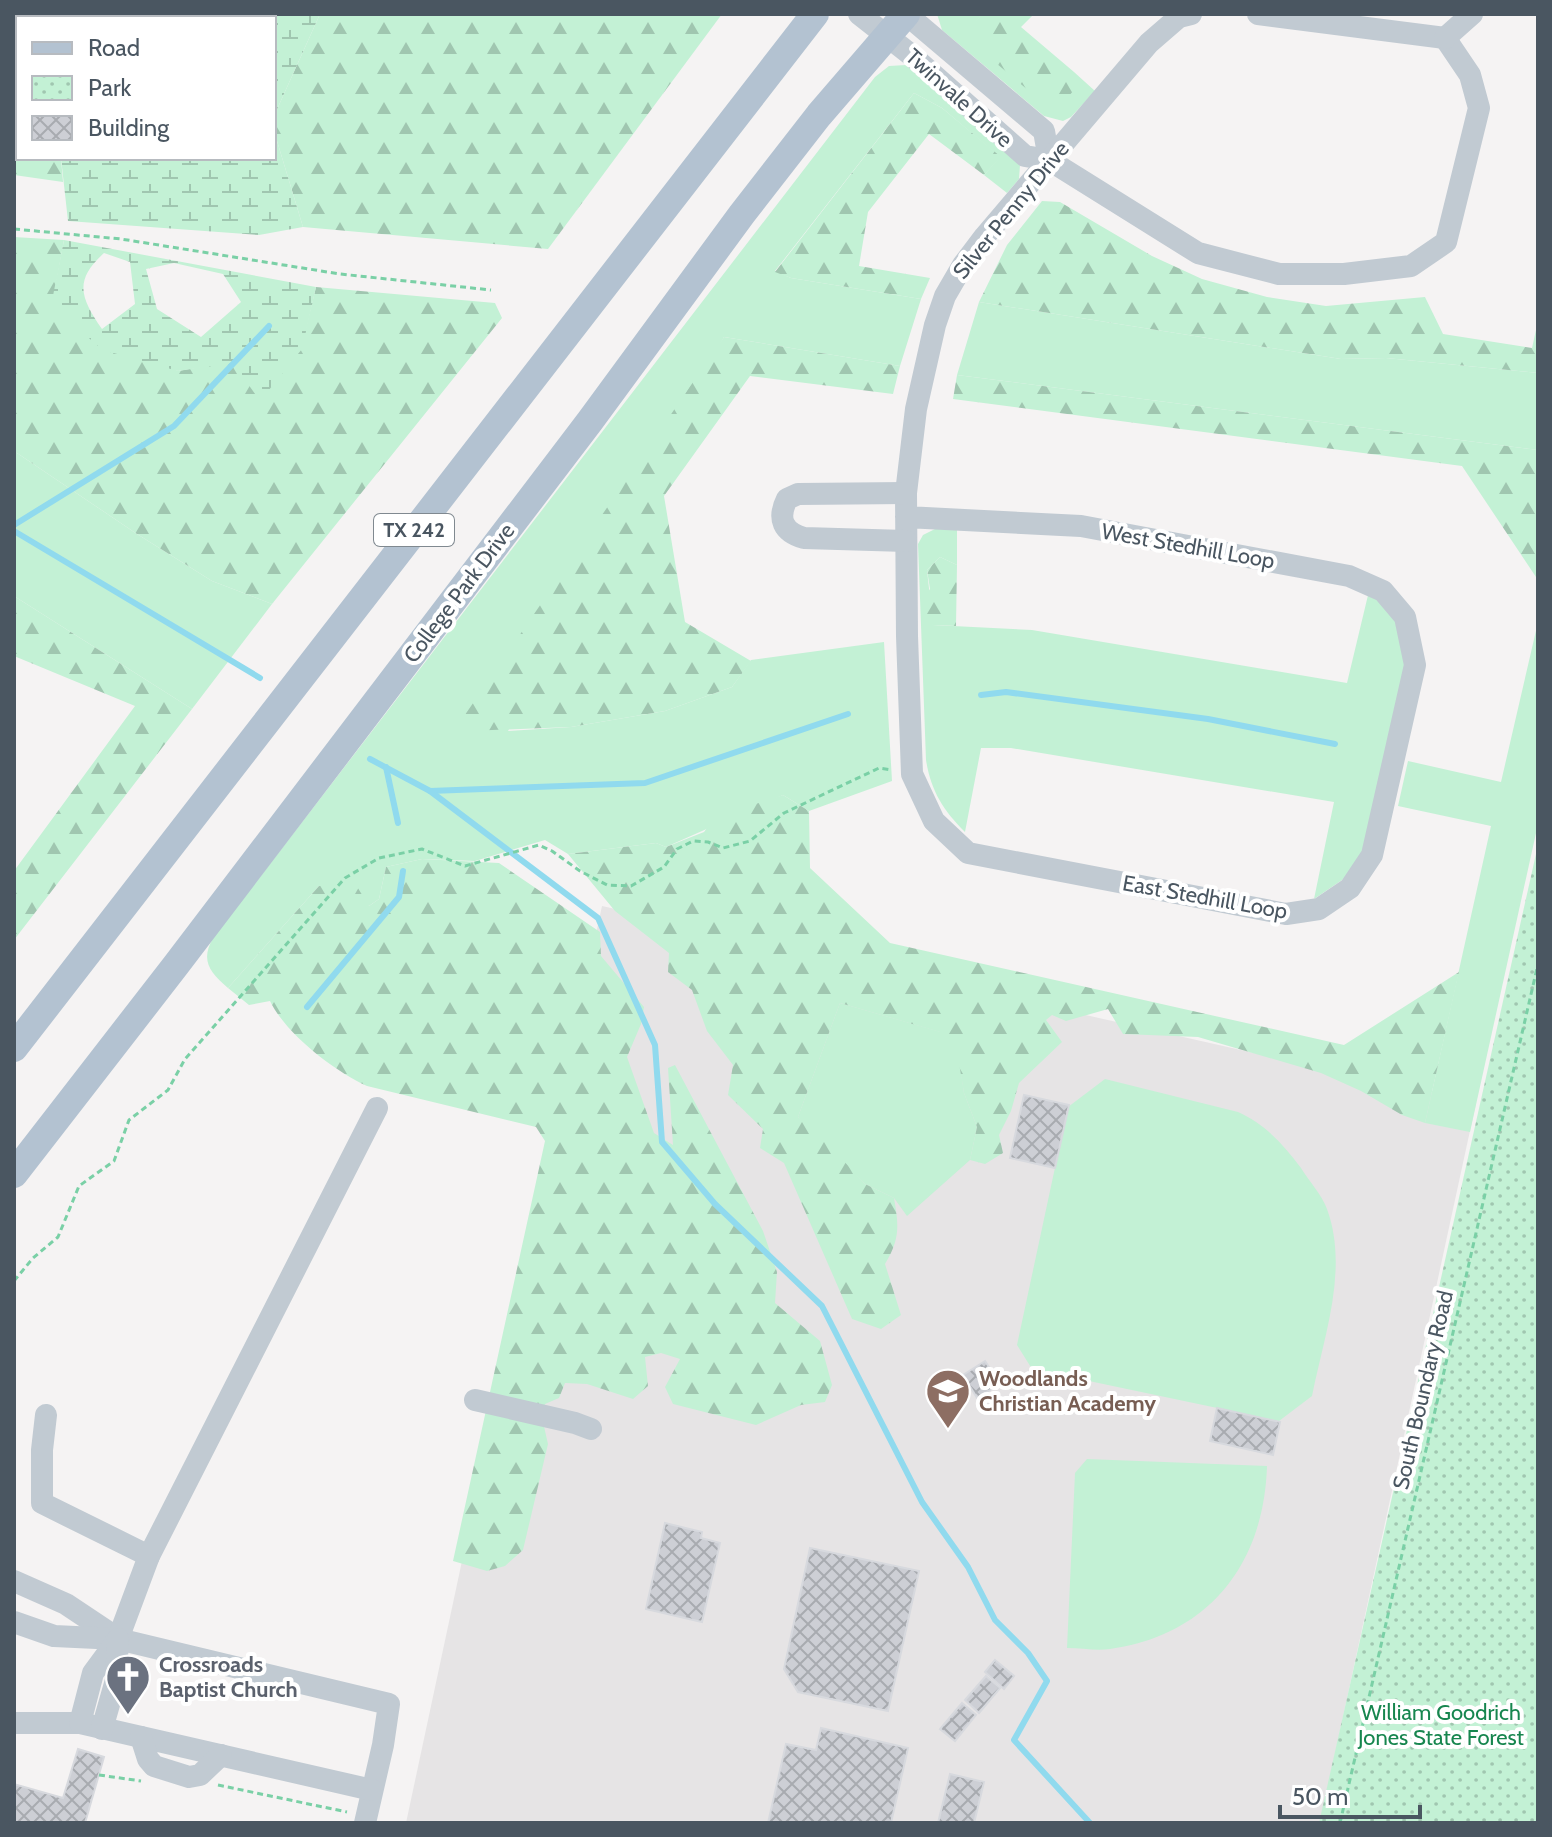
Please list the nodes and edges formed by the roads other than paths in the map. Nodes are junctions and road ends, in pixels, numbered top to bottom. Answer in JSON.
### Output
{"nodes":[{"id":1,"x":815,"y":14,"type":"edge"},
{"id":2,"x":859,"y":14,"type":"edge"},
{"id":3,"x":906,"y":14,"type":"edge"},
{"id":4,"x":1258,"y":14,"type":"edge"},
{"id":5,"x":1472,"y":14,"type":"edge"},
{"id":6,"x":1185,"y":16,"type":"edge"},
{"id":7,"x":887,"y":36,"type":"junction"},
{"id":8,"x":1445,"y":38,"type":"junction"},
{"id":9,"x":1049,"y":160,"type":"junction"},
{"id":10,"x":906,"y":493,"type":"junction"},
{"id":11,"x":906,"y":517,"type":"junction"},
{"id":12,"x":906,"y":541,"type":"junction"},
{"id":13,"x":1415,"y":665,"type":"joint"},
{"id":14,"x":912,"y":774,"type":"joint"},
{"id":15,"x":14,"y":1048,"type":"edge"},
{"id":16,"x":377,"y":1108,"type":"dead end"},
{"id":17,"x":14,"y":1174,"type":"edge"},
{"id":18,"x":475,"y":1400,"type":"dead end"},
{"id":19,"x":46,"y":1415,"type":"dead end"},
{"id":20,"x":591,"y":1429,"type":"dead end"},
{"id":21,"x":149,"y":1556,"type":"junction"},
{"id":22,"x":14,"y":1581,"type":"edge"},
{"id":23,"x":14,"y":1622,"type":"edge"},
{"id":24,"x":118,"y":1639,"type":"junction"},
{"id":25,"x":14,"y":1723,"type":"edge"},
{"id":26,"x":80,"y":1723,"type":"junction"},
{"id":27,"x":102,"y":1729,"type":"junction"},
{"id":28,"x":372,"y":1790,"type":"junction"},
{"id":29,"x":366,"y":1820,"type":"edge"}],
"edges":[{"from":1,"to":15,"type":"main road","number":"TX 242"},
{"from":2,"to":7,"type":"street","name":"Twinvale Drive"},
{"from":3,"to":7,"type":"main road","name":"College Park Drive","number":"TX 242"},
{"from":3,"to":9,"type":"street","name":"Twinvale Drive"},
{"from":4,"to":8,"type":"street"},
{"from":5,"to":8,"type":"street"},
{"from":6,"to":9,"type":"street","name":"Silver Penny Drive"},
{"from":7,"to":9,"type":"street","name":"Twinvale Drive"},
{"from":7,"to":17,"type":"main road","name":"College Park Drive","number":"TX 242"},
{"from":8,"to":9,"type":"street"},
{"from":9,"to":10,"type":"street","name":"Silver Penny Drive"},
{"from":10,"to":11,"type":"street","name":"Silver Penny Drive"},
{"from":10,"to":12,"type":"street"},
{"from":11,"to":12,"type":"street","name":"Silver Penny Drive"},
{"from":11,"to":13,"type":"street","name":"West Stedhill Loop"},
{"from":12,"to":14,"type":"street","name":"Silver Penny Drive"},
{"from":13,"to":14,"type":"street","name":"East Stedhill Loop"},
{"from":16,"to":21,"type":"street"},
{"from":18,"to":20,"type":"street"},
{"from":19,"to":21,"type":"street"},
{"from":21,"to":24,"type":"street"},
{"from":22,"to":24,"type":"street"},
{"from":23,"to":24,"type":"street"},
{"from":24,"to":26,"type":"street"},
{"from":24,"to":27,"type":"street"},
{"from":24,"to":28,"type":"street"},
{"from":25,"to":26,"type":"street"},
{"from":26,"to":27,"type":"street"},
{"from":27,"to":28,"type":"street"},
{"from":28,"to":29,"type":"street"}]}
